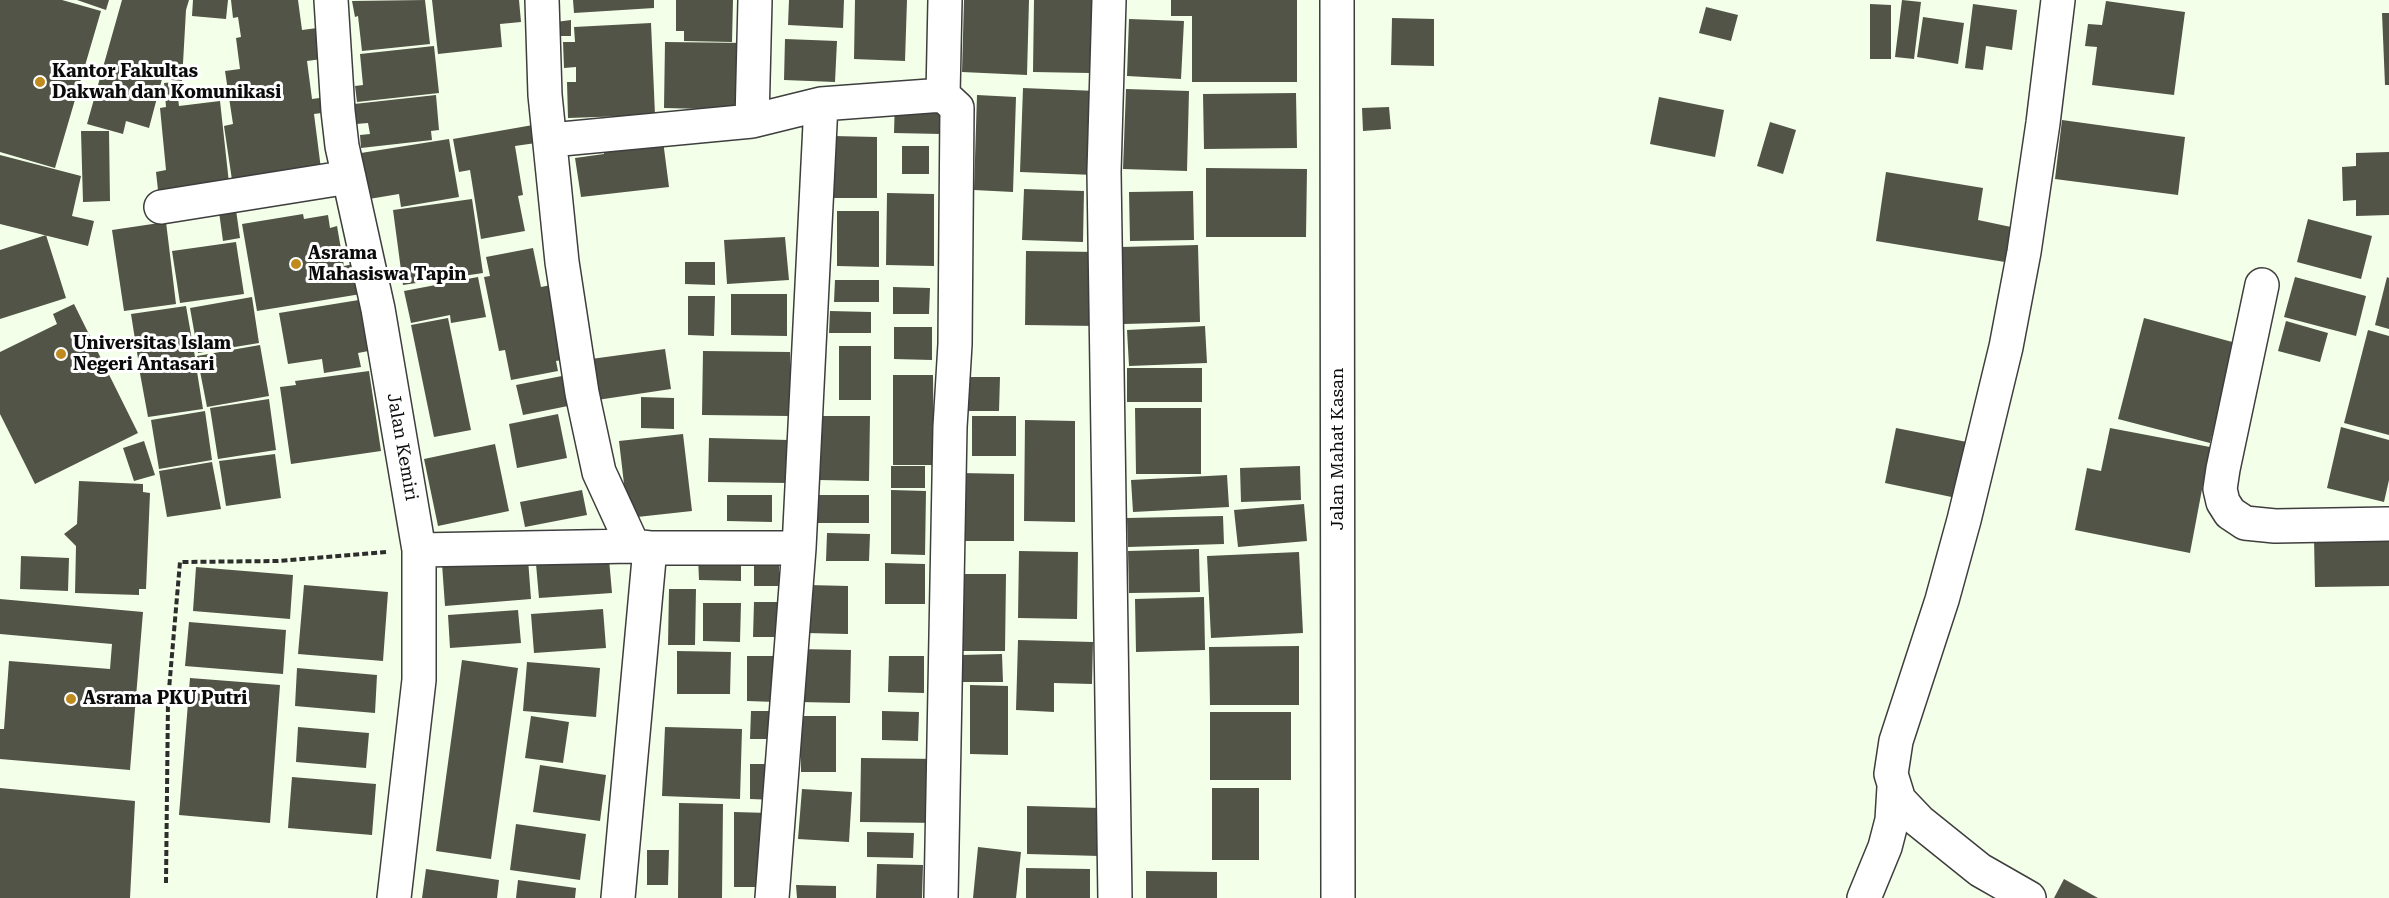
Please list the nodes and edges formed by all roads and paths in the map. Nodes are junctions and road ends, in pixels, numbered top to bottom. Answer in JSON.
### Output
{"nodes":[{"id":1,"x":331,"y":0,"type":"edge"},
{"id":2,"x":542,"y":0,"type":"edge"},
{"id":3,"x":754,"y":0,"type":"edge"},
{"id":4,"x":945,"y":0,"type":"edge"},
{"id":5,"x":1109,"y":0,"type":"edge"},
{"id":6,"x":1337,"y":0,"type":"edge"},
{"id":7,"x":2058,"y":0,"type":"edge"},
{"id":8,"x":943,"y":95,"type":"junction"},
{"id":9,"x":821,"y":104,"type":"junction"},
{"id":10,"x":752,"y":121,"type":"junction"},
{"id":11,"x":551,"y":140,"type":"junction"},
{"id":12,"x":349,"y":177,"type":"junction"},
{"id":13,"x":161,"y":207,"type":"dead end"},
{"id":14,"x":2262,"y":285,"type":"dead end"},
{"id":15,"x":2389,"y":524,"type":"edge"},
{"id":16,"x":641,"y":547,"type":"junction"},
{"id":17,"x":799,"y":548,"type":"junction"},
{"id":18,"x":419,"y":550,"type":"junction"},
{"id":19,"x":1906,"y":820,"type":"junction"},
{"id":20,"x":166,"y":883,"type":"dead end"},
{"id":21,"x":394,"y":898,"type":"edge"},
{"id":22,"x":618,"y":898,"type":"edge"},
{"id":23,"x":772,"y":898,"type":"edge"},
{"id":24,"x":941,"y":898,"type":"edge"},
{"id":25,"x":1115,"y":898,"type":"edge"},
{"id":26,"x":1338,"y":898,"type":"edge"},
{"id":27,"x":1864,"y":898,"type":"edge"},
{"id":28,"x":2029,"y":898,"type":"edge"}],
"edges":[{"from":1,"to":12,"type":"street","name":"Jalan Kemiri"},
{"from":2,"to":11,"type":"street"},
{"from":3,"to":10,"type":"street"},
{"from":4,"to":8,"type":"street"},
{"from":5,"to":25,"type":"street"},
{"from":6,"to":26,"type":"street","name":"Jalan Mahat Kasan"},
{"from":7,"to":19,"type":"street"},
{"from":8,"to":9,"type":"street"},
{"from":8,"to":24,"type":"street"},
{"from":9,"to":10,"type":"street"},
{"from":9,"to":17,"type":"street"},
{"from":10,"to":11,"type":"street"},
{"from":11,"to":16,"type":"street"},
{"from":12,"to":13,"type":"street"},
{"from":12,"to":18,"type":"street","name":"Jalan Kemiri"},
{"from":14,"to":15,"type":"street"},
{"from":16,"to":17,"type":"street"},
{"from":16,"to":18,"type":"street"},
{"from":16,"to":22,"type":"street"},
{"from":17,"to":23,"type":"street"},
{"from":18,"to":20,"type":"path"},
{"from":18,"to":21,"type":"street","name":"Jalan Kemiri"},
{"from":19,"to":27,"type":"street"},
{"from":19,"to":28,"type":"street"}]}
